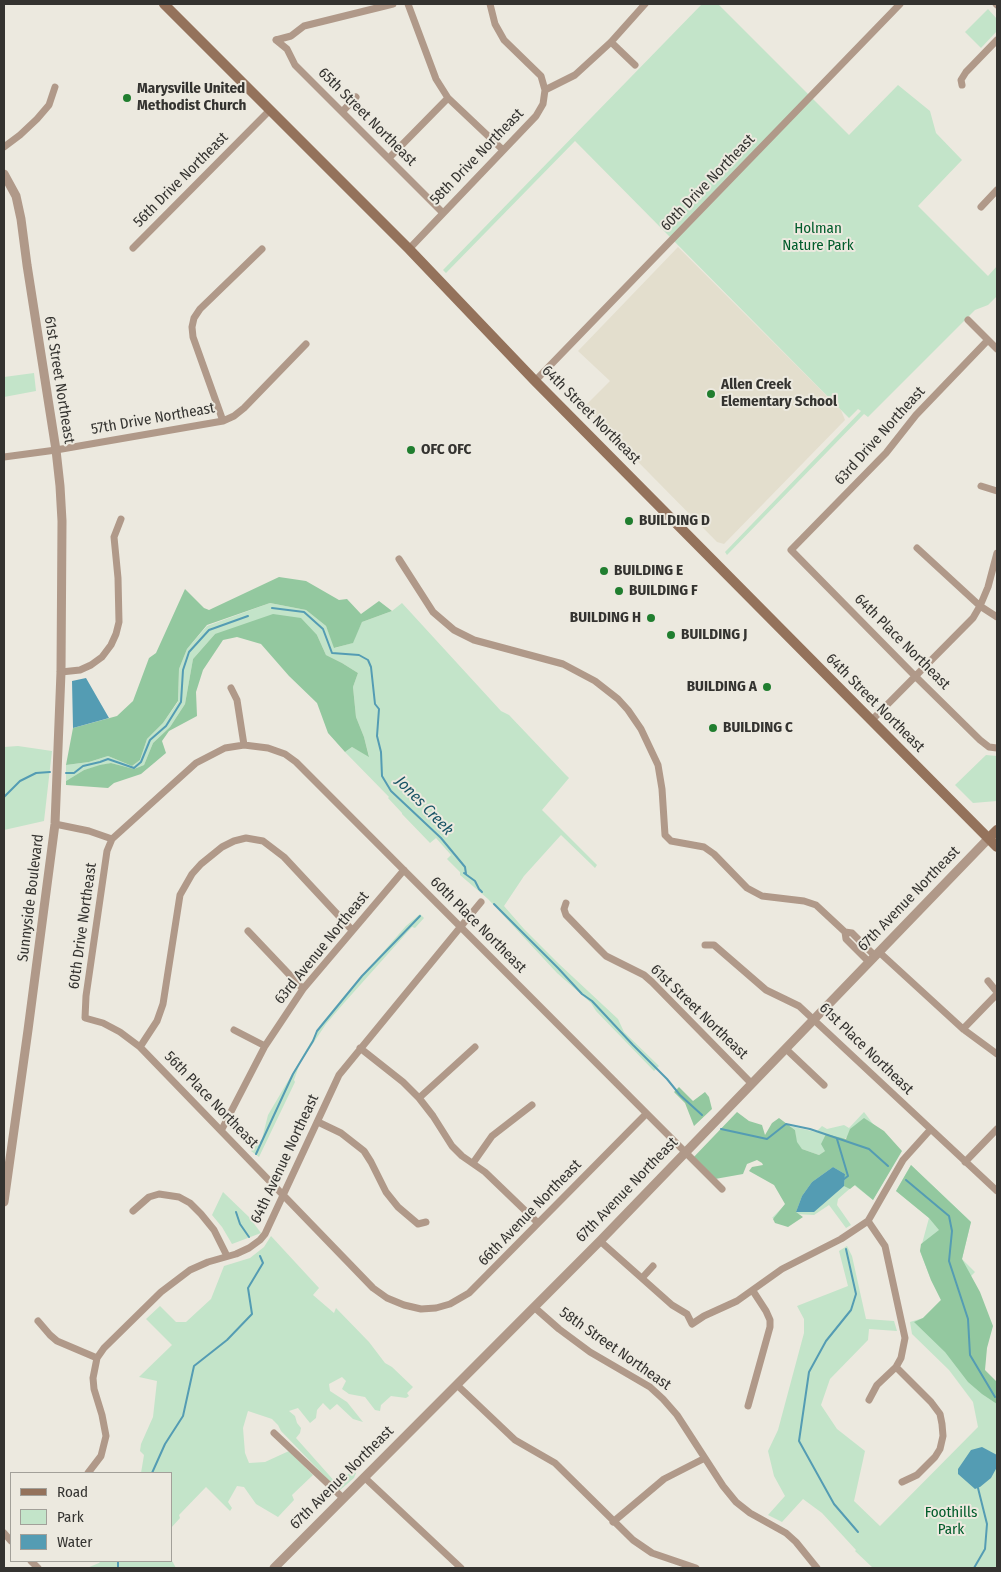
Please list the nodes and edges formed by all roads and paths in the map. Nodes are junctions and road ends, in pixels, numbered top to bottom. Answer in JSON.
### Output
{"nodes":[{"id":1,"x":164,"y":4,"type":"edge"},
{"id":2,"x":393,"y":4,"type":"edge"},
{"id":3,"x":408,"y":4,"type":"edge"},
{"id":4,"x":490,"y":4,"type":"edge"},
{"id":5,"x":645,"y":4,"type":"edge"},
{"id":6,"x":900,"y":4,"type":"edge"},
{"id":7,"x":997,"y":40,"type":"edge"},
{"id":8,"x":611,"y":42,"type":"junction"},
{"id":9,"x":635,"y":65,"type":"dead end"},
{"id":10,"x":962,"y":84,"type":"dead end"},
{"id":11,"x":55,"y":87,"type":"dead end"},
{"id":12,"x":545,"y":90,"type":"junction"},
{"id":13,"x":356,"y":97,"type":"dead end"},
{"id":14,"x":448,"y":98,"type":"junction"},
{"id":15,"x":270,"y":110,"type":"junction"},
{"id":16,"x":342,"y":112,"type":"junction"},
{"id":17,"x":4,"y":146,"type":"edge"},
{"id":18,"x":503,"y":150,"type":"junction"},
{"id":19,"x":389,"y":158,"type":"junction"},
{"id":20,"x":4,"y":174,"type":"edge"},
{"id":21,"x":997,"y":190,"type":"edge"},
{"id":22,"x":981,"y":207,"type":"dead end"},
{"id":23,"x":442,"y":212,"type":"junction"},
{"id":24,"x":134,"y":248,"type":"dead end"},
{"id":25,"x":262,"y":249,"type":"dead end"},
{"id":26,"x":409,"y":249,"type":"junction"},
{"id":27,"x":968,"y":320,"type":"dead end"},
{"id":28,"x":988,"y":340,"type":"junction"},
{"id":29,"x":306,"y":344,"type":"dead end"},
{"id":30,"x":997,"y":349,"type":"edge"},
{"id":31,"x":536,"y":381,"type":"junction"},
{"id":32,"x":223,"y":421,"type":"junction"},
{"id":33,"x":56,"y":450,"type":"junction"},
{"id":34,"x":4,"y":457,"type":"edge"},
{"id":35,"x":980,"y":486,"type":"dead end"},
{"id":36,"x":997,"y":491,"type":"edge"},
{"id":37,"x":122,"y":519,"type":"dead end"},
{"id":38,"x":917,"y":548,"type":"dead end"},
{"id":39,"x":791,"y":550,"type":"joint"},
{"id":40,"x":997,"y":553,"type":"edge"},
{"id":41,"x":399,"y":559,"type":"dead end"},
{"id":42,"x":60,"y":594,"type":"joint"},
{"id":43,"x":980,"y":606,"type":"junction"},
{"id":44,"x":997,"y":616,"type":"edge"},
{"id":45,"x":61,"y":672,"type":"junction"},
{"id":46,"x":915,"y":676,"type":"junction"},
{"id":47,"x":232,"y":688,"type":"dead end"},
{"id":48,"x":871,"y":721,"type":"junction"},
{"id":49,"x":244,"y":745,"type":"junction"},
{"id":50,"x":997,"y":748,"type":"edge"},
{"id":51,"x":55,"y":824,"type":"junction"},
{"id":52,"x":997,"y":830,"type":"edge"},
{"id":53,"x":989,"y":838,"type":"junction"},
{"id":54,"x":112,"y":839,"type":"junction"},
{"id":55,"x":997,"y":846,"type":"edge"},
{"id":56,"x":404,"y":870,"type":"junction"},
{"id":57,"x":481,"y":902,"type":"dead end"},
{"id":58,"x":566,"y":903,"type":"dead end"},
{"id":59,"x":460,"y":926,"type":"junction"},
{"id":60,"x":352,"y":930,"type":"junction"},
{"id":61,"x":248,"y":931,"type":"dead end"},
{"id":62,"x":705,"y":945,"type":"dead end"},
{"id":63,"x":874,"y":956,"type":"junction"},
{"id":64,"x":988,"y":981,"type":"dead end"},
{"id":65,"x":303,"y":989,"type":"junction"},
{"id":66,"x":997,"y":993,"type":"edge"},
{"id":67,"x":85,"y":1018,"type":"joint"},
{"id":68,"x":815,"y":1019,"type":"junction"},
{"id":69,"x":963,"y":1029,"type":"junction"},
{"id":70,"x":234,"y":1030,"type":"dead end"},
{"id":71,"x":265,"y":1046,"type":"junction"},
{"id":72,"x":140,"y":1047,"type":"junction"},
{"id":73,"x":475,"y":1047,"type":"dead end"},
{"id":74,"x":360,"y":1048,"type":"junction"},
{"id":75,"x":786,"y":1049,"type":"junction"},
{"id":76,"x":997,"y":1054,"type":"edge"},
{"id":77,"x":751,"y":1083,"type":"junction"},
{"id":78,"x":824,"y":1085,"type":"dead end"},
{"id":79,"x":419,"y":1098,"type":"junction"},
{"id":80,"x":532,"y":1104,"type":"dead end"},
{"id":81,"x":646,"y":1114,"type":"junction"},
{"id":82,"x":318,"y":1122,"type":"junction"},
{"id":83,"x":997,"y":1129,"type":"edge"},
{"id":84,"x":930,"y":1130,"type":"junction"},
{"id":85,"x":221,"y":1131,"type":"junction"},
{"id":86,"x":685,"y":1152,"type":"junction"},
{"id":87,"x":965,"y":1162,"type":"junction"},
{"id":88,"x":473,"y":1164,"type":"junction"},
{"id":89,"x":722,"y":1189,"type":"dead end"},
{"id":90,"x":997,"y":1192,"type":"edge"},
{"id":91,"x":282,"y":1196,"type":"junction"},
{"id":92,"x":4,"y":1202,"type":"edge"},
{"id":93,"x":133,"y":1211,"type":"dead end"},
{"id":94,"x":868,"y":1221,"type":"junction"},
{"id":95,"x":426,"y":1222,"type":"dead end"},
{"id":96,"x":538,"y":1223,"type":"junction"},
{"id":97,"x":600,"y":1241,"type":"junction"},
{"id":98,"x":227,"y":1256,"type":"junction"},
{"id":99,"x":654,"y":1266,"type":"dead end"},
{"id":100,"x":642,"y":1278,"type":"junction"},
{"id":101,"x":753,"y":1291,"type":"junction"},
{"id":102,"x":534,"y":1307,"type":"junction"},
{"id":103,"x":421,"y":1308,"type":"joint"},
{"id":104,"x":38,"y":1321,"type":"dead end"},
{"id":105,"x":97,"y":1358,"type":"junction"},
{"id":106,"x":896,"y":1367,"type":"junction"},
{"id":107,"x":456,"y":1385,"type":"junction"},
{"id":108,"x":868,"y":1400,"type":"dead end"},
{"id":109,"x":748,"y":1406,"type":"dead end"},
{"id":110,"x":274,"y":1433,"type":"dead end"},
{"id":111,"x":705,"y":1458,"type":"junction"},
{"id":112,"x":89,"y":1472,"type":"edge"},
{"id":113,"x":364,"y":1477,"type":"junction"},
{"id":114,"x":902,"y":1482,"type":"dead end"},
{"id":115,"x":343,"y":1498,"type":"junction"},
{"id":116,"x":613,"y":1522,"type":"junction"},
{"id":117,"x":693,"y":1567,"type":"edge"},
{"id":118,"x":274,"y":1568,"type":"edge"},
{"id":119,"x":461,"y":1568,"type":"edge"},
{"id":120,"x":817,"y":1568,"type":"edge"}],
"edges":[{"from":1,"to":15,"type":"main road","name":"64th Street Northeast"},
{"from":2,"to":16,"type":"street","name":"65th Street Northeast"},
{"from":3,"to":14,"type":"street"},
{"from":4,"to":12,"type":"street"},
{"from":5,"to":8,"type":"street"},
{"from":6,"to":31,"type":"street","name":"60th Drive Northeast"},
{"from":7,"to":10,"type":"street"},
{"from":8,"to":9,"type":"street"},
{"from":8,"to":12,"type":"street"},
{"from":11,"to":17,"type":"street"},
{"from":12,"to":18,"type":"street","name":"58th Drive Northeast"},
{"from":13,"to":16,"type":"street"},
{"from":14,"to":18,"type":"street"},
{"from":14,"to":19,"type":"street"},
{"from":15,"to":24,"type":"street","name":"56th Drive Northeast"},
{"from":15,"to":26,"type":"main road","name":"64th Street Northeast"},
{"from":16,"to":19,"type":"street","name":"65th Street Northeast"},
{"from":18,"to":23,"type":"street","name":"58th Drive Northeast"},
{"from":19,"to":23,"type":"street","name":"65th Street Northeast"},
{"from":20,"to":33,"type":"street","name":"61st Street Northeast"},
{"from":21,"to":22,"type":"street"},
{"from":23,"to":26,"type":"street","name":"58th Drive Northeast"},
{"from":25,"to":32,"type":"street"},
{"from":26,"to":31,"type":"main road","name":"64th Street Northeast"},
{"from":27,"to":28,"type":"street"},
{"from":28,"to":30,"type":"street"},
{"from":28,"to":39,"type":"street","name":"63rd Drive Northeast"},
{"from":29,"to":32,"type":"street","name":"57th Drive Northeast"},
{"from":31,"to":48,"type":"main road","name":"64th Street Northeast"},
{"from":32,"to":33,"type":"street","name":"57th Drive Northeast"},
{"from":33,"to":34,"type":"street","name":"57th Drive Northeast"},
{"from":33,"to":42,"type":"street","name":"61st Street Northeast"},
{"from":35,"to":36,"type":"street"},
{"from":37,"to":45,"type":"street"},
{"from":38,"to":43,"type":"street"},
{"from":39,"to":46,"type":"street","name":"64th Place Northeast"},
{"from":40,"to":43,"type":"street"},
{"from":41,"to":63,"type":"street"},
{"from":42,"to":45,"type":"street","name":"Sunnyside Boulevard"},
{"from":43,"to":44,"type":"street"},
{"from":43,"to":46,"type":"street"},
{"from":45,"to":51,"type":"street","name":"Sunnyside Boulevard"},
{"from":46,"to":48,"type":"street"},
{"from":46,"to":50,"type":"street","name":"64th Place Northeast"},
{"from":47,"to":49,"type":"street"},
{"from":48,"to":53,"type":"main road","name":"64th Street Northeast"},
{"from":49,"to":54,"type":"street"},
{"from":49,"to":56,"type":"street","name":"60th Place Northeast"},
{"from":51,"to":54,"type":"street"},
{"from":51,"to":92,"type":"street","name":"Sunnyside Boulevard"},
{"from":52,"to":53,"type":"main road","name":"67th Avenue Northeast"},
{"from":53,"to":55,"type":"main road","name":"64th Street Northeast"},
{"from":53,"to":63,"type":"street","name":"67th Avenue Northeast"},
{"from":54,"to":67,"type":"street","name":"60th Drive Northeast"},
{"from":56,"to":59,"type":"street","name":"60th Place Northeast"},
{"from":56,"to":60,"type":"street","name":"63rd Avenue Northeast"},
{"from":57,"to":59,"type":"street","name":"64th Avenue Northeast"},
{"from":58,"to":77,"type":"street","name":"61st Street Northeast"},
{"from":59,"to":74,"type":"street","name":"64th Avenue Northeast"},
{"from":59,"to":81,"type":"street","name":"60th Place Northeast"},
{"from":60,"to":65,"type":"street","name":"63rd Avenue Northeast"},
{"from":60,"to":72,"type":"street"},
{"from":61,"to":65,"type":"street"},
{"from":62,"to":68,"type":"street","name":"61st Place Northeast"},
{"from":63,"to":68,"type":"street","name":"67th Avenue Northeast"},
{"from":63,"to":69,"type":"street"},
{"from":64,"to":66,"type":"street"},
{"from":65,"to":71,"type":"street","name":"63rd Avenue Northeast"},
{"from":66,"to":69,"type":"street"},
{"from":67,"to":72,"type":"street","name":"56th Place Northeast"},
{"from":68,"to":75,"type":"street","name":"67th Avenue Northeast"},
{"from":68,"to":84,"type":"street","name":"61st Place Northeast"},
{"from":69,"to":76,"type":"street"},
{"from":70,"to":71,"type":"street"},
{"from":71,"to":85,"type":"street","name":"63rd Avenue Northeast"},
{"from":72,"to":85,"type":"street","name":"56th Place Northeast"},
{"from":73,"to":79,"type":"street"},
{"from":74,"to":79,"type":"street"},
{"from":74,"to":82,"type":"street","name":"64th Avenue Northeast"},
{"from":75,"to":77,"type":"street","name":"67th Avenue Northeast"},
{"from":75,"to":78,"type":"street"},
{"from":77,"to":86,"type":"street","name":"67th Avenue Northeast"},
{"from":79,"to":88,"type":"street"},
{"from":80,"to":88,"type":"street"},
{"from":81,"to":86,"type":"street","name":"60th Place Northeast"},
{"from":81,"to":96,"type":"street","name":"66th Avenue Northeast"},
{"from":82,"to":91,"type":"street","name":"64th Avenue Northeast"},
{"from":82,"to":95,"type":"street"},
{"from":83,"to":87,"type":"street"},
{"from":84,"to":87,"type":"street","name":"61st Place Northeast"},
{"from":84,"to":94,"type":"street"},
{"from":85,"to":91,"type":"street","name":"56th Place Northeast"},
{"from":86,"to":89,"type":"street","name":"60th Place Northeast"},
{"from":86,"to":97,"type":"street","name":"67th Avenue Northeast"},
{"from":87,"to":90,"type":"street","name":"61st Place Northeast"},
{"from":88,"to":96,"type":"street"},
{"from":91,"to":98,"type":"street","name":"64th Avenue Northeast"},
{"from":91,"to":103,"type":"street","name":"56th Place Northeast"},
{"from":93,"to":98,"type":"street"},
{"from":94,"to":101,"type":"street"},
{"from":94,"to":106,"type":"street"},
{"from":96,"to":103,"type":"street","name":"66th Avenue Northeast"},
{"from":97,"to":100,"type":"street"},
{"from":97,"to":102,"type":"street","name":"67th Avenue Northeast"},
{"from":98,"to":105,"type":"street","name":"64th Avenue Northeast"},
{"from":99,"to":100,"type":"street"},
{"from":100,"to":101,"type":"street"},
{"from":101,"to":109,"type":"street"},
{"from":102,"to":107,"type":"street","name":"67th Avenue Northeast"},
{"from":102,"to":111,"type":"street","name":"58th Street Northeast"},
{"from":104,"to":105,"type":"street"},
{"from":105,"to":112,"type":"street"},
{"from":106,"to":108,"type":"street"},
{"from":106,"to":114,"type":"street"},
{"from":107,"to":113,"type":"street","name":"67th Avenue Northeast"},
{"from":107,"to":116,"type":"street"},
{"from":110,"to":115,"type":"street"},
{"from":111,"to":116,"type":"street"},
{"from":111,"to":120,"type":"street","name":"58th Street Northeast"},
{"from":113,"to":115,"type":"street","name":"67th Avenue Northeast"},
{"from":113,"to":119,"type":"street"},
{"from":115,"to":118,"type":"street","name":"67th Avenue Northeast"},
{"from":116,"to":117,"type":"street"}]}
